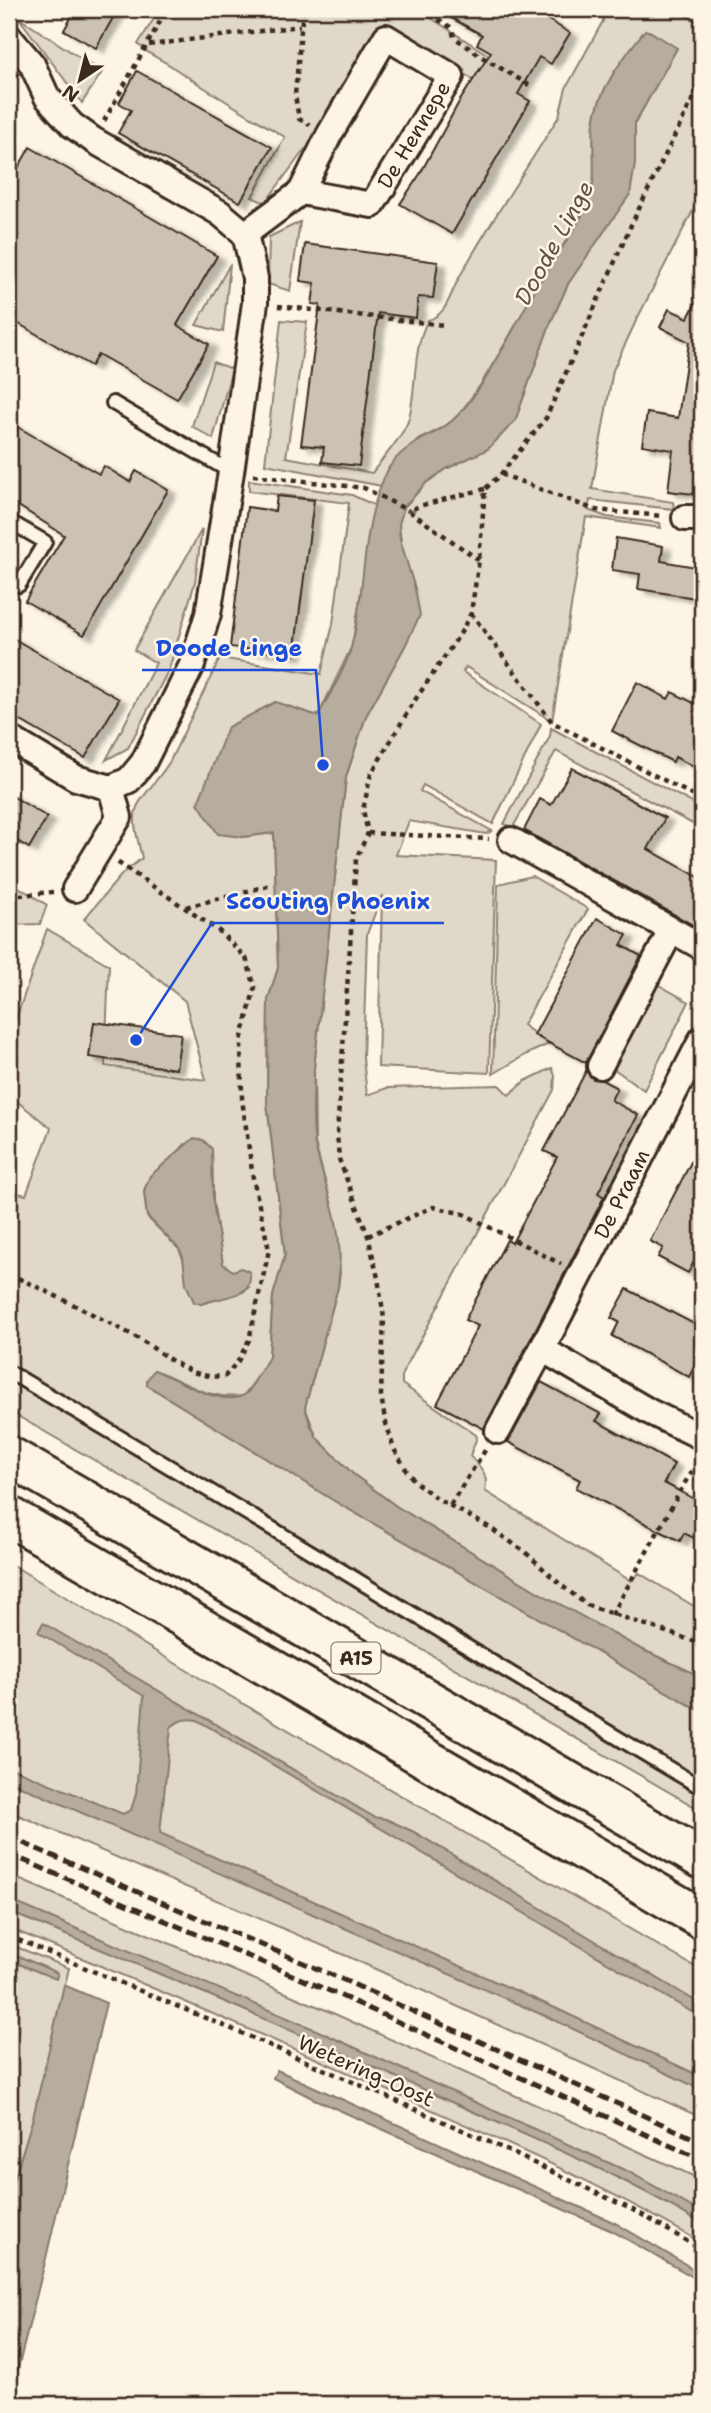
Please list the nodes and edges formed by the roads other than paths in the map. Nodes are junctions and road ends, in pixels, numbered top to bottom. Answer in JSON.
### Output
{"nodes":[{"id":1,"x":9,"y":37,"type":"edge"},
{"id":2,"x":301,"y":192,"type":"junction"},
{"id":3,"x":245,"y":234,"type":"junction"},
{"id":4,"x":113,"y":403,"type":"dead end"},
{"id":5,"x":231,"y":472,"type":"junction"},
{"id":6,"x":9,"y":521,"type":"edge"},
{"id":7,"x":9,"y":579,"type":"edge"},
{"id":8,"x":9,"y":738,"type":"edge"},
{"id":9,"x":111,"y":788,"type":"junction"},
{"id":10,"x":511,"y":840,"type":"road end"},
{"id":11,"x":75,"y":890,"type":"road end"},
{"id":12,"x":671,"y":931,"type":"junction"},
{"id":13,"x":702,"y":947,"type":"edge"},
{"id":14,"x":702,"y":1039,"type":"edge"},
{"id":15,"x":600,"y":1066,"type":"dead end"},
{"id":16,"x":694,"y":1073,"type":"edge"},
{"id":17,"x":542,"y":1349,"type":"junction"},
{"id":18,"x":9,"y":1372,"type":"edge"},
{"id":19,"x":498,"y":1431,"type":"road end"},
{"id":20,"x":702,"y":1437,"type":"edge"},
{"id":21,"x":9,"y":1456,"type":"edge"},
{"id":22,"x":10,"y":1517,"type":"edge"},
{"id":23,"x":702,"y":1788,"type":"edge"},
{"id":24,"x":702,"y":1859,"type":"edge"},
{"id":25,"x":702,"y":1919,"type":"edge"}],
"edges":[{"from":1,"to":3,"type":"street"},
{"from":2,"to":2,"type":"street","name":"De Hennepe"},
{"from":2,"to":3,"type":"street","name":"De Hennepe"},
{"from":3,"to":5,"type":"street"},
{"from":4,"to":5,"type":"lane"},
{"from":5,"to":9,"type":"street"},
{"from":6,"to":7,"type":"lane"},
{"from":8,"to":9,"type":"street"},
{"from":9,"to":11,"type":"street"},
{"from":10,"to":12,"type":"street"},
{"from":12,"to":13,"type":"street"},
{"from":12,"to":15,"type":"street"},
{"from":14,"to":16,"type":"street","name":"De Praam"},
{"from":16,"to":17,"type":"street","name":"De Praam"},
{"from":17,"to":19,"type":"street","name":"De Praam"},
{"from":17,"to":20,"type":"street"},
{"from":18,"to":23,"type":"lane"},
{"from":21,"to":24,"type":"highway","number":"A15"},
{"from":22,"to":25,"type":"highway","number":"A15"}]}
